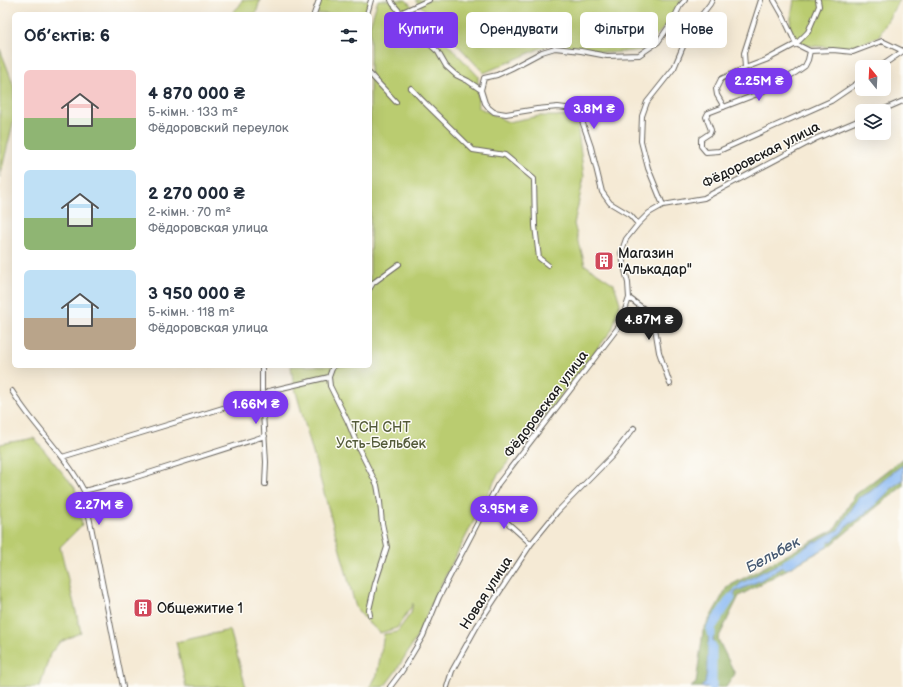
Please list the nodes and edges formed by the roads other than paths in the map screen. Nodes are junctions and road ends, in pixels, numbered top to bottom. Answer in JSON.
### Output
{"nodes":[{"id":1,"x":319,"y":0,"type":"edge"},
{"id":2,"x":371,"y":0,"type":"edge"},
{"id":3,"x":391,"y":0,"type":"edge"},
{"id":4,"x":429,"y":0,"type":"edge"},
{"id":5,"x":685,"y":0,"type":"edge"},
{"id":6,"x":712,"y":0,"type":"edge"},
{"id":7,"x":761,"y":0,"type":"edge"},
{"id":8,"x":774,"y":0,"type":"edge"},
{"id":9,"x":818,"y":0,"type":"edge"},
{"id":10,"x":315,"y":12,"type":"edge"},
{"id":11,"x":368,"y":12,"type":"edge"},
{"id":12,"x":399,"y":12,"type":"edge"},
{"id":13,"x":402,"y":12,"type":"edge"},
{"id":14,"x":796,"y":44,"type":"junction"},
{"id":15,"x":434,"y":48,"type":"edge"},
{"id":16,"x":810,"y":51,"type":"junction"},
{"id":17,"x":903,"y":51,"type":"edge"},
{"id":18,"x":890,"y":60,"type":"edge"},
{"id":19,"x":745,"y":68,"type":"junction"},
{"id":20,"x":372,"y":76,"type":"edge"},
{"id":21,"x":855,"y":85,"type":"edge"},
{"id":22,"x":411,"y":88,"type":"dead end"},
{"id":23,"x":481,"y":90,"type":"junction"},
{"id":24,"x":903,"y":101,"type":"edge"},
{"id":25,"x":396,"y":102,"type":"dead end"},
{"id":26,"x":891,"y":106,"type":"edge"},
{"id":27,"x":724,"y":107,"type":"junction"},
{"id":28,"x":855,"y":122,"type":"edge"},
{"id":29,"x":662,"y":205,"type":"junction"},
{"id":30,"x":638,"y":224,"type":"junction"},
{"id":31,"x":399,"y":264,"type":"dead end"},
{"id":32,"x":548,"y":265,"type":"dead end"},
{"id":33,"x":372,"y":285,"type":"edge"},
{"id":34,"x":629,"y":298,"type":"junction"},
{"id":35,"x":262,"y":368,"type":"edge"},
{"id":36,"x":332,"y":368,"type":"edge"},
{"id":37,"x":329,"y":377,"type":"junction"},
{"id":38,"x":670,"y":384,"type":"dead end"},
{"id":39,"x":12,"y":391,"type":"dead end"},
{"id":40,"x":262,"y":396,"type":"junction"},
{"id":41,"x":634,"y":428,"type":"dead end"},
{"id":42,"x":265,"y":436,"type":"junction"},
{"id":43,"x":62,"y":457,"type":"junction"},
{"id":44,"x":265,"y":484,"type":"dead end"},
{"id":45,"x":84,"y":491,"type":"junction"},
{"id":46,"x":488,"y":505,"type":"junction"},
{"id":47,"x":531,"y":544,"type":"junction"},
{"id":48,"x":370,"y":615,"type":"dead end"},
{"id":49,"x":123,"y":687,"type":"edge"},
{"id":50,"x":390,"y":687,"type":"edge"},
{"id":51,"x":447,"y":687,"type":"edge"}],
"edges":[{"from":1,"to":10,"type":"street"},
{"from":2,"to":11,"type":"street"},
{"from":3,"to":12,"type":"street"},
{"from":4,"to":13,"type":"street"},
{"from":5,"to":23,"type":"street"},
{"from":6,"to":29,"type":"street"},
{"from":7,"to":19,"type":"street"},
{"from":8,"to":14,"type":"street"},
{"from":9,"to":14,"type":"street"},
{"from":14,"to":16,"type":"street"},
{"from":14,"to":19,"type":"street"},
{"from":15,"to":23,"type":"street"},
{"from":16,"to":17,"type":"street"},
{"from":16,"to":27,"type":"street"},
{"from":17,"to":18,"type":"street"},
{"from":19,"to":27,"type":"street"},
{"from":20,"to":25,"type":"street"},
{"from":21,"to":27,"type":"street"},
{"from":22,"to":32,"type":"street"},
{"from":23,"to":30,"type":"street"},
{"from":24,"to":26,"type":"street"},
{"from":28,"to":29,"type":"street","name":"Фёдоровская улица"},
{"from":29,"to":30,"type":"street","name":"Фёдоровская улица"},
{"from":30,"to":34,"type":"street","name":"Фёдоровская улица"},
{"from":31,"to":33,"type":"street"},
{"from":34,"to":38,"type":"street"},
{"from":34,"to":46,"type":"street","name":"Фёдоровская улица"},
{"from":35,"to":40,"type":"street"},
{"from":36,"to":37,"type":"street"},
{"from":37,"to":40,"type":"street"},
{"from":37,"to":48,"type":"street"},
{"from":39,"to":43,"type":"street"},
{"from":40,"to":42,"type":"street"},
{"from":40,"to":43,"type":"street"},
{"from":41,"to":47,"type":"street","name":"Новая улица"},
{"from":42,"to":44,"type":"street"},
{"from":42,"to":45,"type":"street"},
{"from":43,"to":45,"type":"street"},
{"from":45,"to":49,"type":"street"},
{"from":46,"to":47,"type":"street"},
{"from":46,"to":50,"type":"street","name":"Фёдоровская улица"},
{"from":47,"to":51,"type":"street","name":"Новая улица"}]}
